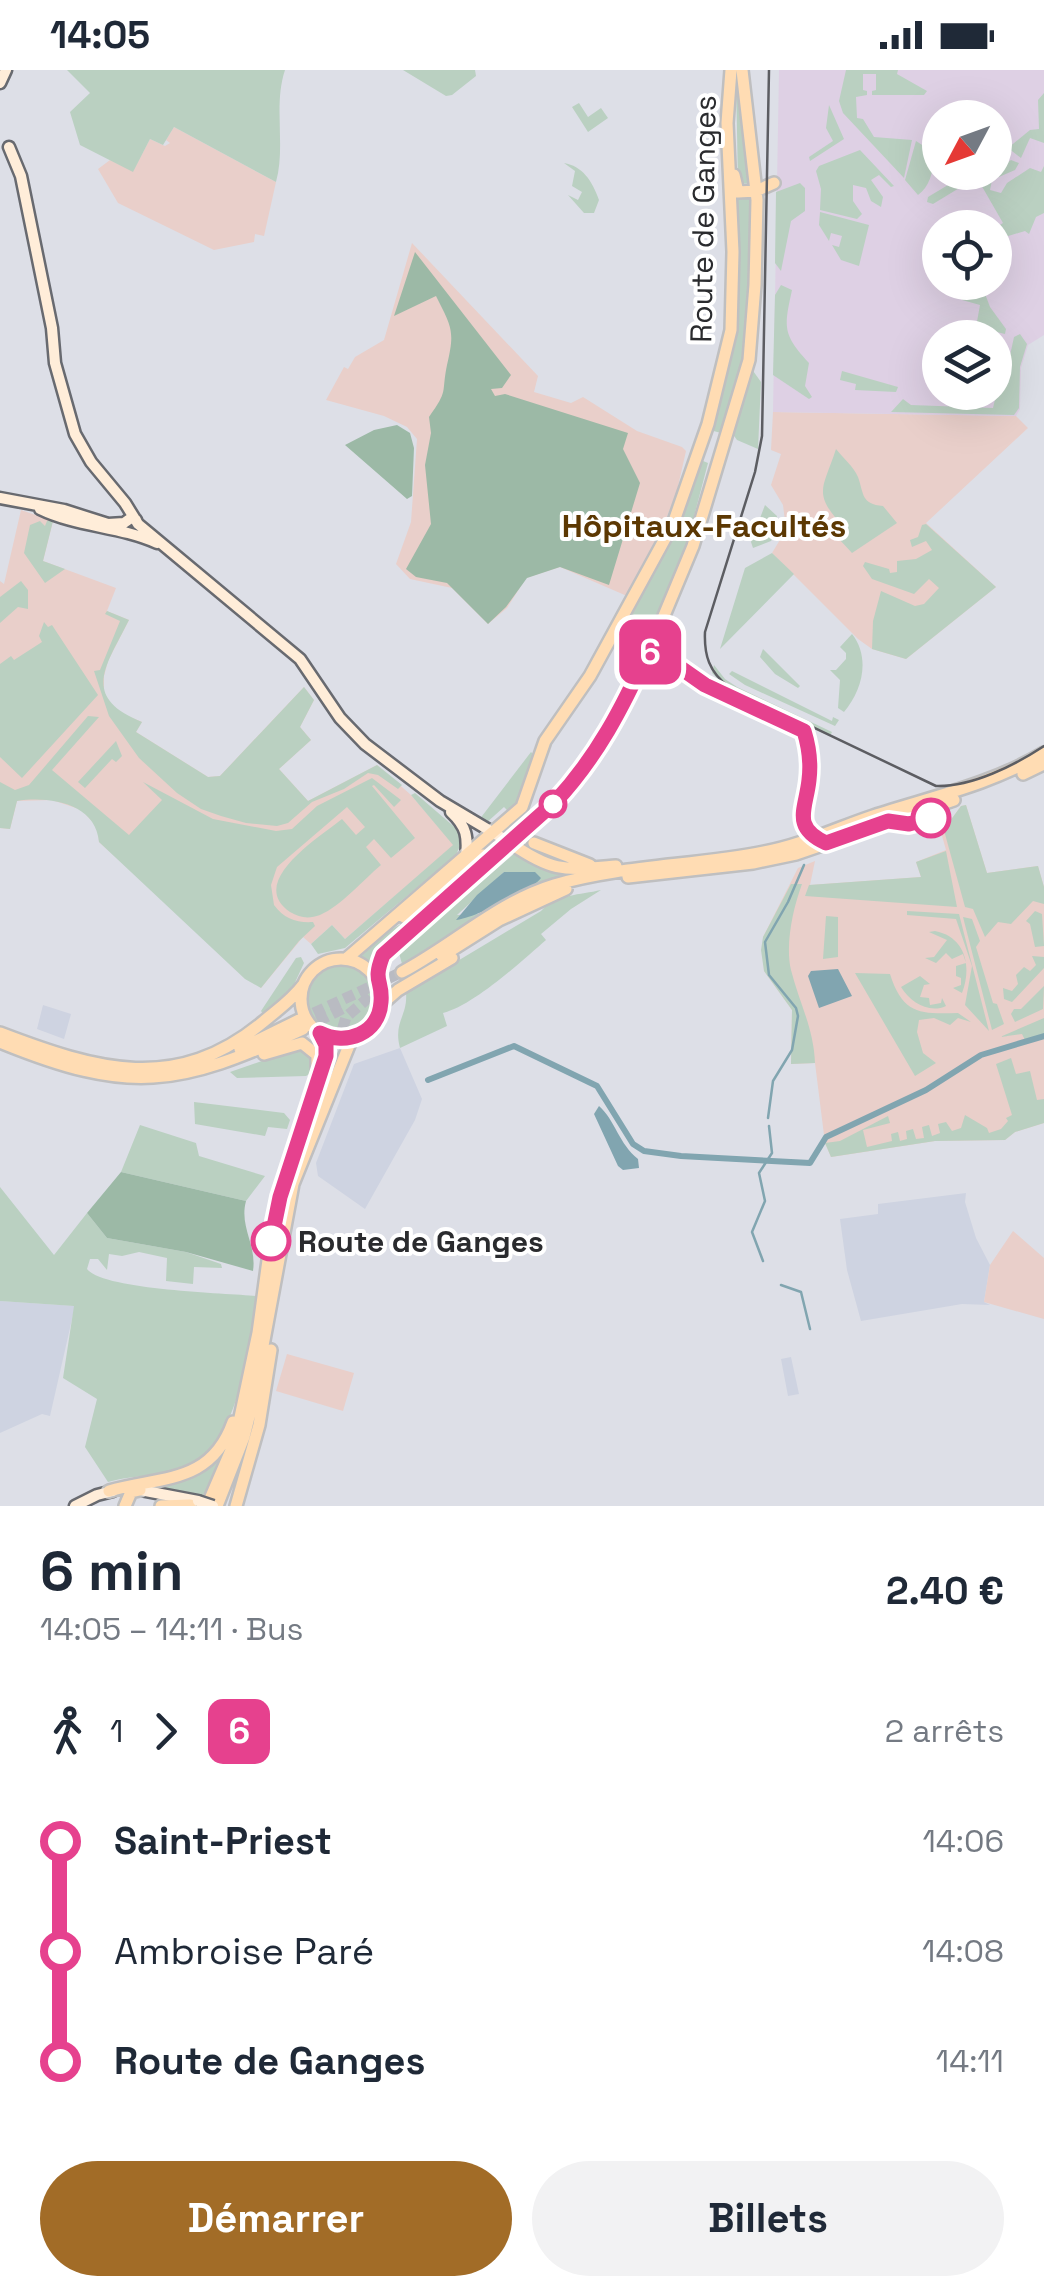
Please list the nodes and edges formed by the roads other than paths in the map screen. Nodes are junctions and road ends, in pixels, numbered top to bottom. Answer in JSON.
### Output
{"nodes":[{"id":1,"x":6,"y":70,"type":"edge"},
{"id":2,"x":742,"y":70,"type":"edge"},
{"id":3,"x":730,"y":71,"type":"edge"},
{"id":4,"x":0,"y":83,"type":"edge"},
{"id":5,"x":0,"y":134,"type":"edge"},
{"id":6,"x":774,"y":183,"type":"dead end"},
{"id":7,"x":756,"y":191,"type":"junction"},
{"id":8,"x":0,"y":498,"type":"edge"},
{"id":9,"x":132,"y":526,"type":"junction"},
{"id":10,"x":1044,"y":754,"type":"edge"},
{"id":11,"x":1044,"y":764,"type":"edge"},
{"id":12,"x":440,"y":801,"type":"junction"},
{"id":13,"x":496,"y":833,"type":"junction"},
{"id":14,"x":509,"y":842,"type":"junction"},
{"id":15,"x":534,"y":843,"type":"tunnel mouth"},
{"id":16,"x":482,"y":855,"type":"tunnel mouth"},
{"id":17,"x":466,"y":858,"type":"junction"},
{"id":18,"x":571,"y":859,"type":"junction"},
{"id":19,"x":660,"y":864,"type":"junction"},
{"id":20,"x":609,"y":866,"type":"junction"},
{"id":21,"x":550,"y":867,"type":"junction"},
{"id":22,"x":587,"y":886,"type":"junction"},
{"id":23,"x":382,"y":930,"type":"junction"},
{"id":24,"x":346,"y":959,"type":"junction"},
{"id":25,"x":376,"y":978,"type":"junction"},
{"id":26,"x":304,"y":985,"type":"junction"},
{"id":27,"x":381,"y":1005,"type":"junction"},
{"id":28,"x":0,"y":1033,"type":"edge"},
{"id":29,"x":319,"y":1033,"type":"junction"},
{"id":30,"x":352,"y":1038,"type":"junction"},
{"id":31,"x":0,"y":1042,"type":"edge"},
{"id":32,"x":338,"y":1045,"type":"tunnel mouth"},
{"id":33,"x":264,"y":1054,"type":"junction"},
{"id":34,"x":192,"y":1064,"type":"junction"},
{"id":35,"x":154,"y":1079,"type":"junction"},
{"id":36,"x":308,"y":1106,"type":"junction"},
{"id":37,"x":293,"y":1184,"type":"junction"},
{"id":38,"x":274,"y":1274,"type":"junction"},
{"id":39,"x":248,"y":1380,"type":"junction"},
{"id":40,"x":245,"y":1481,"type":"junction"},
{"id":41,"x":109,"y":1491,"type":"junction"},
{"id":42,"x":131,"y":1497,"type":"edge"},
{"id":43,"x":202,"y":1505,"type":"edge"},
{"id":44,"x":75,"y":1506,"type":"edge"},
{"id":45,"x":87,"y":1506,"type":"edge"},
{"id":46,"x":161,"y":1506,"type":"edge"},
{"id":47,"x":236,"y":1506,"type":"edge"},
{"id":48,"x":248,"y":1506,"type":"edge"}],
"edges":[{"from":1,"to":4,"type":"main road"},
{"from":2,"to":7,"type":"main road","name":"Route de Ganges"},
{"from":3,"to":7,"type":"main road"},
{"from":3,"to":13,"type":"main road","name":"Route de Ganges"},
{"from":5,"to":9,"type":"main road"},
{"from":6,"to":7,"type":"main road"},
{"from":7,"to":14,"type":"main road","name":"Route de Ganges"},
{"from":8,"to":9,"type":"main road"},
{"from":9,"to":12,"type":"main road"},
{"from":10,"to":19,"type":"main road"},
{"from":11,"to":22,"type":"main road"},
{"from":12,"to":13,"type":"main road"},
{"from":12,"to":17,"type":"main road"},
{"from":13,"to":14,"type":"main road"},
{"from":13,"to":17,"type":"main road","name":"Route de Ganges"},
{"from":14,"to":21,"type":"main road"},
{"from":14,"to":25,"type":"main road","name":"Route de Ganges"},
{"from":15,"to":18,"type":"main road"},
{"from":16,"to":23,"type":"main road"},
{"from":17,"to":23,"type":"main road","name":"Route de Ganges"},
{"from":18,"to":20,"type":"main road"},
{"from":18,"to":21,"type":"main road"},
{"from":19,"to":20,"type":"main road"},
{"from":19,"to":22,"type":"main road"},
{"from":20,"to":21,"type":"main road"},
{"from":22,"to":27,"type":"main road"},
{"from":23,"to":24,"type":"main road","name":"Route de Ganges"},
{"from":24,"to":25,"type":"main road"},
{"from":24,"to":26,"type":"main road"},
{"from":25,"to":27,"type":"main road"},
{"from":26,"to":29,"type":"main road"},
{"from":26,"to":34,"type":"main road"},
{"from":27,"to":30,"type":"main road"},
{"from":28,"to":34,"type":"main road"},
{"from":29,"to":30,"type":"main road"},
{"from":29,"to":33,"type":"main road"},
{"from":29,"to":36,"type":"main road"},
{"from":30,"to":37,"type":"main road"},
{"from":31,"to":35,"type":"main road"},
{"from":32,"to":37,"type":"main road"},
{"from":33,"to":35,"type":"main road"},
{"from":33,"to":36,"type":"main road"},
{"from":34,"to":35,"type":"main road"},
{"from":36,"to":39,"type":"main road"},
{"from":37,"to":38,"type":"main road"},
{"from":38,"to":40,"type":"main road"},
{"from":38,"to":43,"type":"main road"},
{"from":39,"to":41,"type":"main road"},
{"from":39,"to":43,"type":"main road"},
{"from":40,"to":47,"type":"main road"},
{"from":40,"to":48,"type":"main road"},
{"from":41,"to":42,"type":"main road"},
{"from":41,"to":44,"type":"main road"},
{"from":42,"to":43,"type":"main road"},
{"from":42,"to":45,"type":"main road"},
{"from":43,"to":46,"type":"main road"}]}
